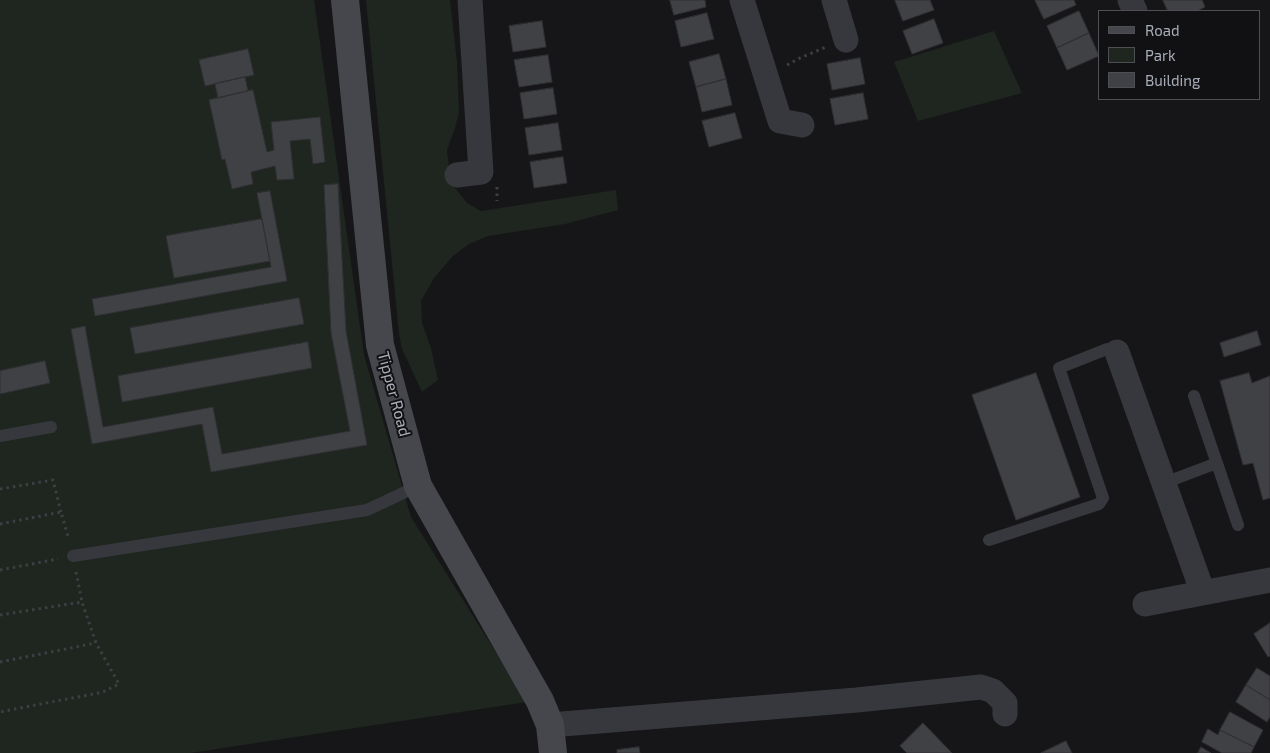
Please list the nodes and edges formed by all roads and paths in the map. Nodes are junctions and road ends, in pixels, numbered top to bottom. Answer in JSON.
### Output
{"nodes":[{"id":1,"x":345,"y":0,"type":"edge"},
{"id":2,"x":470,"y":0,"type":"edge"},
{"id":3,"x":742,"y":0,"type":"edge"},
{"id":4,"x":834,"y":0,"type":"edge"},
{"id":5,"x":846,"y":40,"type":"joint"},
{"id":6,"x":785,"y":66,"type":"dead end"},
{"id":7,"x":802,"y":125,"type":"dead end"},
{"id":8,"x":457,"y":175,"type":"dead end"},
{"id":9,"x":1117,"y":352,"type":"joint"},
{"id":10,"x":1194,"y":396,"type":"dead end"},
{"id":11,"x":51,"y":427,"type":"dead end"},
{"id":12,"x":0,"y":436,"type":"edge"},
{"id":13,"x":1217,"y":463,"type":"junction"},
{"id":14,"x":1164,"y":483,"type":"junction"},
{"id":15,"x":418,"y":486,"type":"junction"},
{"id":16,"x":0,"y":489,"type":"edge"},
{"id":17,"x":61,"y":512,"type":"junction"},
{"id":18,"x":0,"y":524,"type":"edge"},
{"id":19,"x":1238,"y":526,"type":"dead end"},
{"id":20,"x":989,"y":540,"type":"dead end"},
{"id":21,"x":73,"y":556,"type":"junction"},
{"id":22,"x":0,"y":570,"type":"edge"},
{"id":23,"x":1270,"y":580,"type":"edge"},
{"id":24,"x":1203,"y":593,"type":"junction"},
{"id":25,"x":82,"y":602,"type":"junction"},
{"id":26,"x":1145,"y":604,"type":"dead end"},
{"id":27,"x":0,"y":615,"type":"edge"},
{"id":28,"x":96,"y":643,"type":"junction"},
{"id":29,"x":0,"y":662,"type":"edge"},
{"id":30,"x":0,"y":712,"type":"edge"},
{"id":31,"x":1005,"y":714,"type":"dead end"},
{"id":32,"x":550,"y":725,"type":"junction"},
{"id":33,"x":553,"y":753,"type":"edge"}],
"edges":[{"from":1,"to":15,"type":"street","name":"Tipper Road"},
{"from":2,"to":8,"type":"street"},
{"from":3,"to":7,"type":"street"},
{"from":4,"to":5,"type":"street"},
{"from":5,"to":6,"type":"path"},
{"from":9,"to":14,"type":"street"},
{"from":9,"to":20,"type":"lane"},
{"from":10,"to":13,"type":"lane"},
{"from":11,"to":12,"type":"lane"},
{"from":13,"to":14,"type":"lane"},
{"from":13,"to":19,"type":"lane"},
{"from":14,"to":24,"type":"street"},
{"from":15,"to":21,"type":"lane"},
{"from":15,"to":32,"type":"street","name":"Tipper Road"},
{"from":16,"to":17,"type":"path"},
{"from":17,"to":18,"type":"path"},
{"from":17,"to":21,"type":"path"},
{"from":21,"to":22,"type":"path"},
{"from":21,"to":25,"type":"path"},
{"from":23,"to":24,"type":"street"},
{"from":24,"to":26,"type":"street"},
{"from":25,"to":27,"type":"path"},
{"from":25,"to":28,"type":"path"},
{"from":28,"to":29,"type":"path"},
{"from":28,"to":30,"type":"path"},
{"from":31,"to":32,"type":"street"},
{"from":32,"to":33,"type":"street","name":"Tipper Road"}]}
